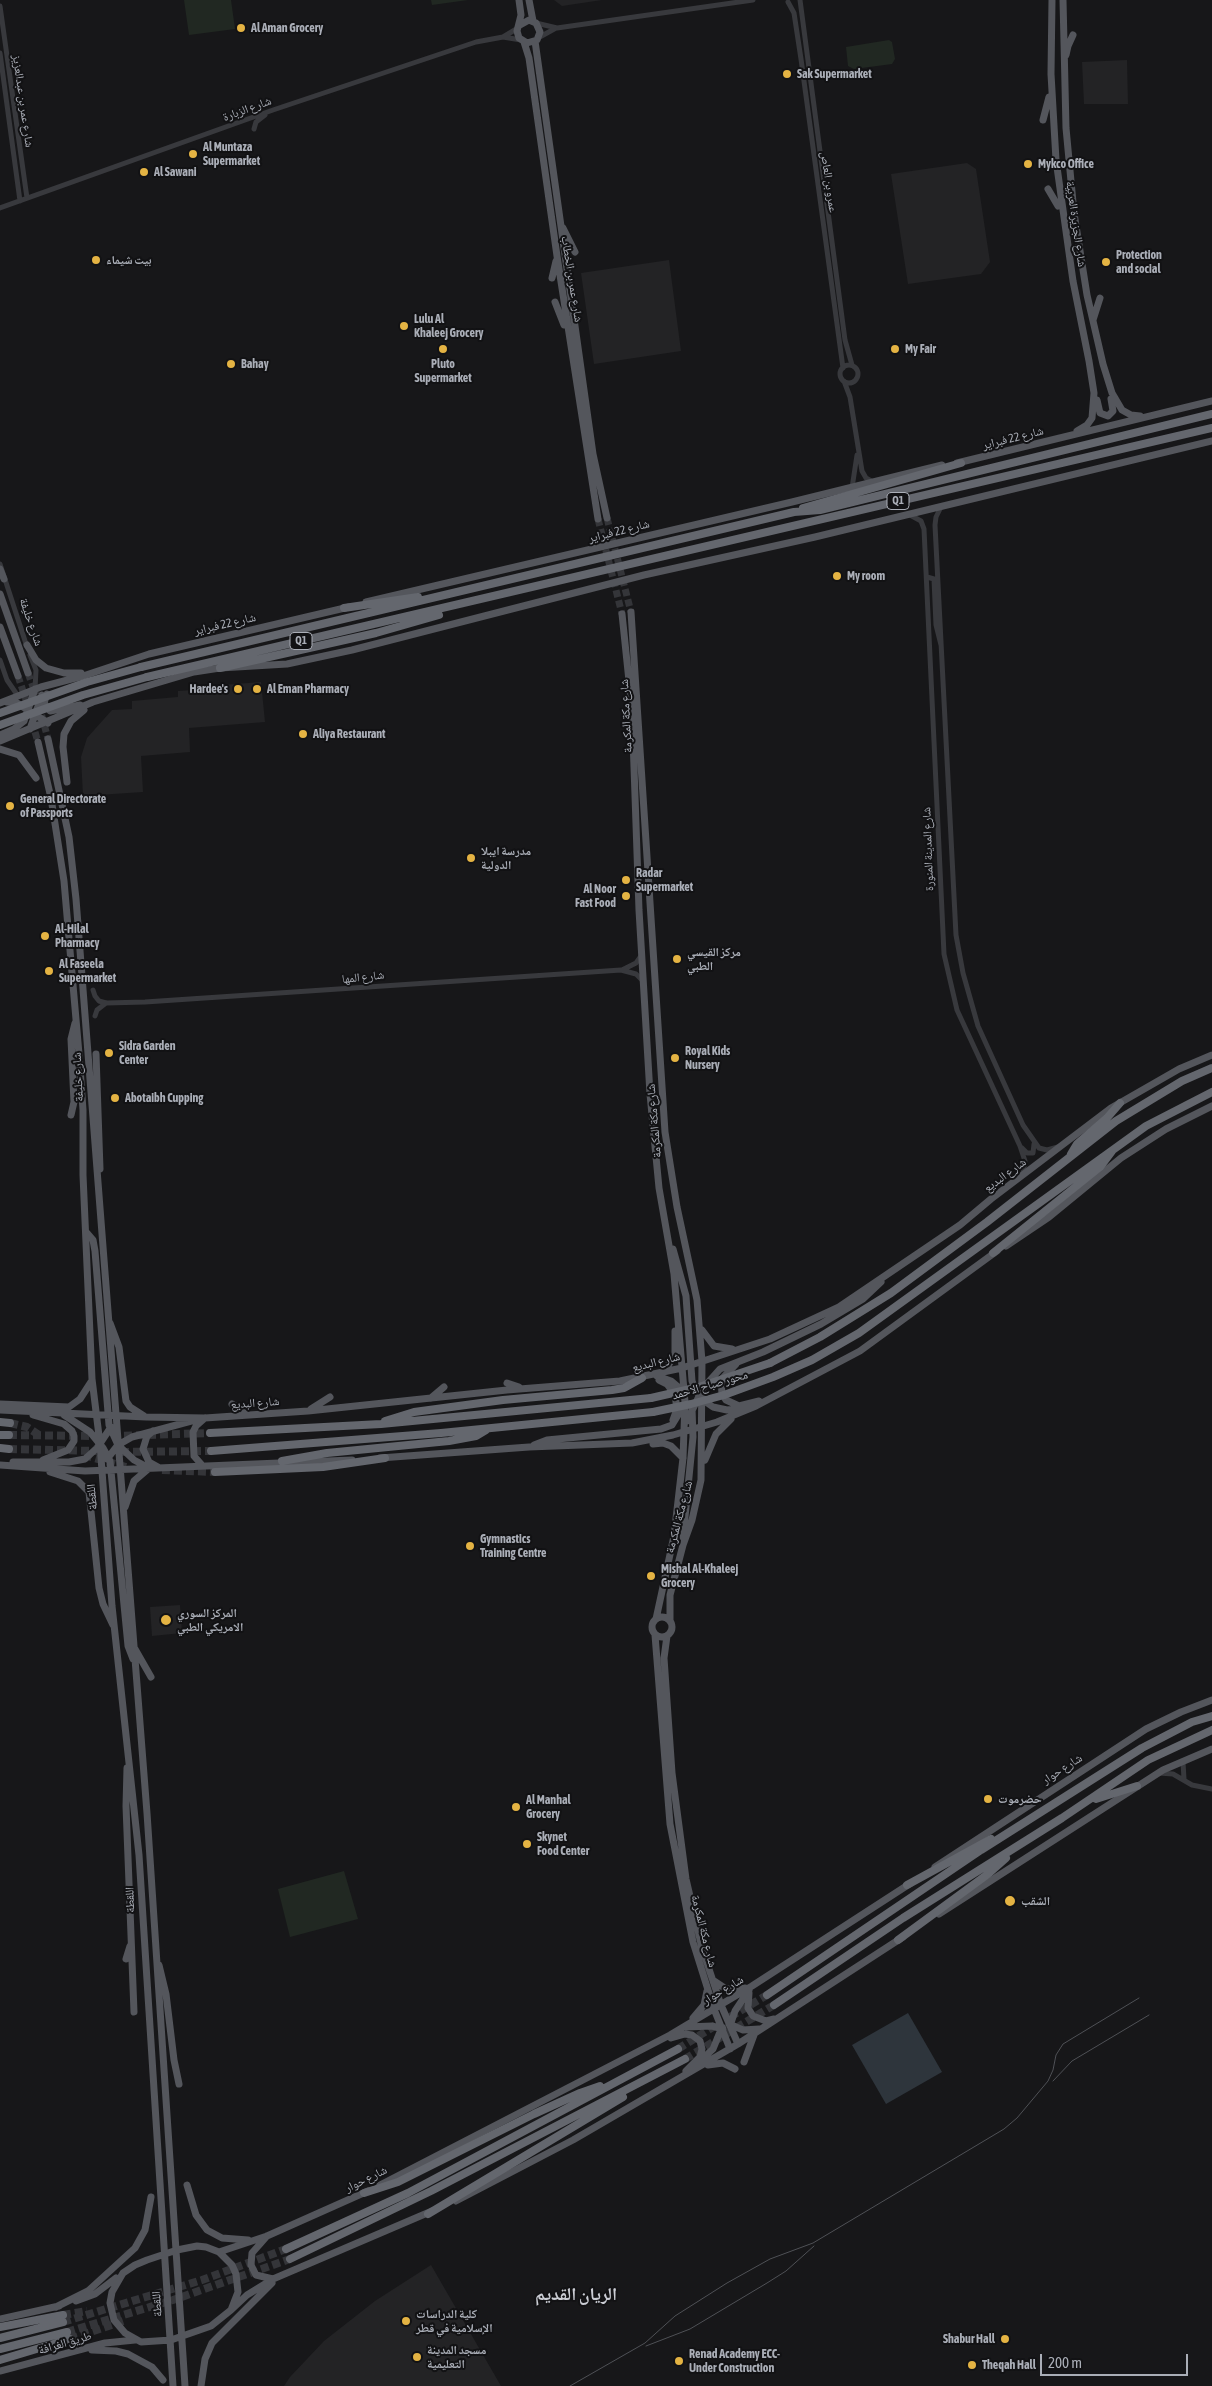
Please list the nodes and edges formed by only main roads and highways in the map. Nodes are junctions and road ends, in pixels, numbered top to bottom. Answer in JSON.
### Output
{"nodes":[{"id":1,"x":519,"y":0,"type":"edge"},
{"id":2,"x":529,"y":0,"type":"edge"},
{"id":3,"x":1052,"y":0,"type":"edge"},
{"id":4,"x":1063,"y":0,"type":"edge"},
{"id":5,"x":535,"y":22,"type":"junction"},
{"id":6,"x":519,"y":26,"type":"junction"},
{"id":7,"x":1074,"y":35,"type":"dead end"},
{"id":8,"x":537,"y":40,"type":"junction"},
{"id":9,"x":522,"y":41,"type":"junction"},
{"id":10,"x":1063,"y":70,"type":"junction"},
{"id":11,"x":1051,"y":74,"type":"junction"},
{"id":12,"x":1042,"y":120,"type":"dead end"},
{"id":13,"x":1048,"y":189,"type":"dead end"},
{"id":14,"x":559,"y":218,"type":"junction"},
{"id":15,"x":1063,"y":220,"type":"junction"},
{"id":16,"x":575,"y":252,"type":"dead end"},
{"id":17,"x":557,"y":256,"type":"junction"},
{"id":18,"x":552,"y":278,"type":"dead end"},
{"id":19,"x":1100,"y":298,"type":"dead end"},
{"id":20,"x":555,"y":302,"type":"dead end"},
{"id":21,"x":1093,"y":322,"type":"junction"},
{"id":22,"x":571,"y":347,"type":"junction"},
{"id":23,"x":1089,"y":361,"type":"junction"},
{"id":24,"x":1103,"y":364,"type":"junction"},
{"id":25,"x":1212,"y":401,"type":"edge"},
{"id":26,"x":1212,"y":414,"type":"edge"},
{"id":27,"x":1153,"y":415,"type":"junction"},
{"id":28,"x":1212,"y":428,"type":"edge"},
{"id":29,"x":1067,"y":436,"type":"junction"},
{"id":30,"x":1212,"y":441,"type":"edge"},
{"id":31,"x":961,"y":463,"type":"junction"},
{"id":32,"x":794,"y":512,"type":"junction"},
{"id":33,"x":607,"y":518,"type":"tunnel mouth"},
{"id":34,"x":598,"y":519,"type":"tunnel mouth"},
{"id":35,"x":0,"y":569,"type":"edge"},
{"id":36,"x":4,"y":579,"type":"road end"},
{"id":37,"x":0,"y":594,"type":"edge"},
{"id":38,"x":447,"y":595,"type":"junction"},
{"id":39,"x":456,"y":606,"type":"junction"},
{"id":40,"x":344,"y":608,"type":"junction"},
{"id":41,"x":631,"y":612,"type":"tunnel mouth"},
{"id":42,"x":622,"y":614,"type":"tunnel mouth"},
{"id":43,"x":0,"y":627,"type":"edge"},
{"id":44,"x":27,"y":645,"type":"road end"},
{"id":45,"x":220,"y":668,"type":"junction"},
{"id":46,"x":94,"y":672,"type":"junction"},
{"id":47,"x":28,"y":673,"type":"tunnel mouth"},
{"id":48,"x":18,"y":676,"type":"tunnel mouth"},
{"id":49,"x":83,"y":676,"type":"junction"},
{"id":50,"x":50,"y":684,"type":"junction"},
{"id":51,"x":35,"y":689,"type":"junction"},
{"id":52,"x":18,"y":696,"type":"junction"},
{"id":53,"x":104,"y":699,"type":"junction"},
{"id":54,"x":2,"y":702,"type":"edge"},
{"id":55,"x":93,"y":702,"type":"junction"},
{"id":56,"x":29,"y":707,"type":"junction"},
{"id":57,"x":36,"y":711,"type":"junction"},
{"id":58,"x":0,"y":713,"type":"edge"},
{"id":59,"x":58,"y":718,"type":"junction"},
{"id":60,"x":48,"y":723,"type":"junction"},
{"id":61,"x":0,"y":725,"type":"edge"},
{"id":62,"x":14,"y":729,"type":"junction"},
{"id":63,"x":30,"y":729,"type":"junction"},
{"id":64,"x":0,"y":735,"type":"edge"},
{"id":65,"x":48,"y":739,"type":"tunnel mouth"},
{"id":66,"x":0,"y":741,"type":"edge"},
{"id":67,"x":38,"y":742,"type":"tunnel mouth"},
{"id":68,"x":0,"y":749,"type":"edge"},
{"id":69,"x":36,"y":778,"type":"dead end"},
{"id":70,"x":67,"y":782,"type":"dead end"},
{"id":71,"x":76,"y":1020,"type":"junction"},
{"id":72,"x":96,"y":1054,"type":"dead end"},
{"id":73,"x":1212,"y":1055,"type":"edge"},
{"id":74,"x":1212,"y":1068,"type":"edge"},
{"id":75,"x":662,"y":1092,"type":"junction"},
{"id":76,"x":1212,"y":1092,"type":"edge"},
{"id":77,"x":669,"y":1100,"type":"dead end"},
{"id":78,"x":1120,"y":1103,"type":"junction"},
{"id":79,"x":1212,"y":1106,"type":"edge"},
{"id":80,"x":71,"y":1115,"type":"dead end"},
{"id":81,"x":1113,"y":1149,"type":"junction"},
{"id":82,"x":1071,"y":1156,"type":"junction"},
{"id":83,"x":99,"y":1192,"type":"junction"},
{"id":84,"x":87,"y":1234,"type":"junction"},
{"id":85,"x":670,"y":1242,"type":"junction"},
{"id":86,"x":993,"y":1253,"type":"junction"},
{"id":87,"x":888,"y":1275,"type":"junction"},
{"id":88,"x":676,"y":1296,"type":"junction"},
{"id":89,"x":108,"y":1320,"type":"junction"},
{"id":90,"x":700,"y":1326,"type":"junction"},
{"id":91,"x":748,"y":1347,"type":"junction"},
{"id":92,"x":740,"y":1360,"type":"junction"},
{"id":93,"x":702,"y":1364,"type":"junction"},
{"id":94,"x":691,"y":1365,"type":"junction"},
{"id":95,"x":682,"y":1368,"type":"junction"},
{"id":96,"x":663,"y":1373,"type":"junction"},
{"id":97,"x":653,"y":1375,"type":"junction"},
{"id":98,"x":642,"y":1378,"type":"junction"},
{"id":99,"x":92,"y":1379,"type":"junction"},
{"id":100,"x":507,"y":1383,"type":"dead end"},
{"id":101,"x":693,"y":1386,"type":"junction"},
{"id":102,"x":444,"y":1387,"type":"dead end"},
{"id":103,"x":522,"y":1388,"type":"junction"},
{"id":104,"x":703,"y":1388,"type":"junction"},
{"id":105,"x":685,"y":1397,"type":"junction"},
{"id":106,"x":330,"y":1398,"type":"dead end"},
{"id":107,"x":431,"y":1398,"type":"junction"},
{"id":108,"x":701,"y":1398,"type":"junction"},
{"id":109,"x":771,"y":1399,"type":"junction"},
{"id":110,"x":0,"y":1404,"type":"edge"},
{"id":111,"x":232,"y":1404,"type":"dead end"},
{"id":112,"x":756,"y":1406,"type":"junction"},
{"id":113,"x":692,"y":1409,"type":"junction"},
{"id":114,"x":0,"y":1410,"type":"edge"},
{"id":115,"x":16,"y":1411,"type":"junction"},
{"id":116,"x":308,"y":1411,"type":"junction"},
{"id":117,"x":59,"y":1413,"type":"junction"},
{"id":118,"x":96,"y":1414,"type":"junction"},
{"id":119,"x":107,"y":1415,"type":"junction"},
{"id":120,"x":116,"y":1415,"type":"junction"},
{"id":121,"x":248,"y":1415,"type":"junction"},
{"id":122,"x":737,"y":1415,"type":"junction"},
{"id":123,"x":146,"y":1417,"type":"junction"},
{"id":124,"x":205,"y":1418,"type":"junction"},
{"id":125,"x":0,"y":1422,"type":"edge"},
{"id":126,"x":10,"y":1423,"type":"tunnel mouth"},
{"id":127,"x":381,"y":1424,"type":"junction"},
{"id":128,"x":668,"y":1426,"type":"junction"},
{"id":129,"x":703,"y":1426,"type":"junction"},
{"id":130,"x":488,"y":1428,"type":"junction"},
{"id":131,"x":110,"y":1429,"type":"junction"},
{"id":132,"x":158,"y":1429,"type":"junction"},
{"id":133,"x":684,"y":1429,"type":"junction"},
{"id":134,"x":693,"y":1429,"type":"junction"},
{"id":135,"x":210,"y":1434,"type":"tunnel mouth"},
{"id":136,"x":0,"y":1435,"type":"edge"},
{"id":137,"x":9,"y":1436,"type":"tunnel mouth"},
{"id":138,"x":100,"y":1444,"type":"junction"},
{"id":139,"x":118,"y":1445,"type":"junction"},
{"id":140,"x":603,"y":1445,"type":"junction"},
{"id":141,"x":529,"y":1447,"type":"junction"},
{"id":142,"x":0,"y":1448,"type":"edge"},
{"id":143,"x":9,"y":1449,"type":"tunnel mouth"},
{"id":144,"x":211,"y":1451,"type":"tunnel mouth"},
{"id":145,"x":108,"y":1456,"type":"junction"},
{"id":146,"x":385,"y":1458,"type":"junction"},
{"id":147,"x":683,"y":1458,"type":"junction"},
{"id":148,"x":282,"y":1461,"type":"junction"},
{"id":149,"x":0,"y":1464,"type":"edge"},
{"id":150,"x":201,"y":1464,"type":"junction"},
{"id":151,"x":38,"y":1465,"type":"junction"},
{"id":152,"x":161,"y":1467,"type":"junction"},
{"id":153,"x":149,"y":1468,"type":"junction"},
{"id":154,"x":101,"y":1470,"type":"junction"},
{"id":155,"x":116,"y":1470,"type":"junction"},
{"id":156,"x":215,"y":1472,"type":"tunnel mouth"},
{"id":157,"x":701,"y":1480,"type":"junction"},
{"id":158,"x":124,"y":1515,"type":"junction"},
{"id":159,"x":683,"y":1545,"type":"junction"},
{"id":160,"x":656,"y":1619,"type":"junction"},
{"id":161,"x":670,"y":1621,"type":"junction"},
{"id":162,"x":115,"y":1627,"type":"junction"},
{"id":163,"x":655,"y":1635,"type":"junction"},
{"id":164,"x":667,"y":1636,"type":"junction"},
{"id":165,"x":134,"y":1646,"type":"junction"},
{"id":166,"x":135,"y":1667,"type":"junction"},
{"id":167,"x":151,"y":1676,"type":"dead end"},
{"id":168,"x":1212,"y":1700,"type":"edge"},
{"id":169,"x":1212,"y":1716,"type":"edge"},
{"id":170,"x":1212,"y":1730,"type":"edge"},
{"id":171,"x":1212,"y":1749,"type":"edge"},
{"id":172,"x":128,"y":1753,"type":"junction"},
{"id":173,"x":1137,"y":1786,"type":"junction"},
{"id":174,"x":1085,"y":1803,"type":"junction"},
{"id":175,"x":1014,"y":1830,"type":"junction"},
{"id":176,"x":1021,"y":1844,"type":"junction"},
{"id":177,"x":907,"y":1885,"type":"junction"},
{"id":178,"x":898,"y":1940,"type":"junction"},
{"id":179,"x":132,"y":1941,"type":"junction"},
{"id":180,"x":156,"y":1958,"type":"junction"},
{"id":181,"x":126,"y":1959,"type":"dead end"},
{"id":182,"x":712,"y":1979,"type":"junction"},
{"id":183,"x":752,"y":1986,"type":"junction"},
{"id":184,"x":707,"y":1988,"type":"junction"},
{"id":185,"x":767,"y":1994,"type":"tunnel mouth"},
{"id":186,"x":721,"y":2005,"type":"junction"},
{"id":187,"x":774,"y":2005,"type":"tunnel mouth"},
{"id":188,"x":714,"y":2009,"type":"junction"},
{"id":189,"x":134,"y":2012,"type":"dead end"},
{"id":190,"x":722,"y":2018,"type":"junction"},
{"id":191,"x":778,"y":2019,"type":"junction"},
{"id":192,"x":730,"y":2024,"type":"junction"},
{"id":193,"x":682,"y":2028,"type":"junction"},
{"id":194,"x":722,"y":2028,"type":"junction"},
{"id":195,"x":764,"y":2028,"type":"junction"},
{"id":196,"x":729,"y":2034,"type":"junction"},
{"id":197,"x":754,"y":2035,"type":"junction"},
{"id":198,"x":659,"y":2042,"type":"junction"},
{"id":199,"x":738,"y":2044,"type":"junction"},
{"id":200,"x":678,"y":2049,"type":"tunnel mouth"},
{"id":201,"x":730,"y":2049,"type":"junction"},
{"id":202,"x":685,"y":2059,"type":"tunnel mouth"},
{"id":203,"x":744,"y":2062,"type":"dead end"},
{"id":204,"x":695,"y":2069,"type":"junction"},
{"id":205,"x":735,"y":2069,"type":"dead end"},
{"id":206,"x":665,"y":2071,"type":"junction"},
{"id":207,"x":621,"y":2079,"type":"junction"},
{"id":208,"x":676,"y":2080,"type":"junction"},
{"id":209,"x":179,"y":2084,"type":"dead end"},
{"id":210,"x":187,"y":2185,"type":"dead end"},
{"id":211,"x":364,"y":2193,"type":"junction"},
{"id":212,"x":151,"y":2198,"type":"dead end"},
{"id":213,"x":428,"y":2214,"type":"junction"},
{"id":214,"x":267,"y":2236,"type":"junction"},
{"id":215,"x":256,"y":2239,"type":"junction"},
{"id":216,"x":286,"y":2249,"type":"tunnel mouth"},
{"id":217,"x":177,"y":2250,"type":"junction"},
{"id":218,"x":218,"y":2252,"type":"junction"},
{"id":219,"x":165,"y":2254,"type":"junction"},
{"id":220,"x":290,"y":2258,"type":"tunnel mouth"},
{"id":221,"x":123,"y":2274,"type":"junction"},
{"id":222,"x":276,"y":2278,"type":"junction"},
{"id":223,"x":56,"y":2307,"type":"junction"},
{"id":224,"x":231,"y":2310,"type":"junction"},
{"id":225,"x":0,"y":2319,"type":"edge"},
{"id":226,"x":0,"y":2327,"type":"edge"},
{"id":227,"x":183,"y":2336,"type":"junction"},
{"id":228,"x":0,"y":2338,"type":"edge"},
{"id":229,"x":136,"y":2340,"type":"junction"},
{"id":230,"x":171,"y":2340,"type":"junction"},
{"id":231,"x":0,"y":2350,"type":"edge"},
{"id":232,"x":84,"y":2350,"type":"junction"},
{"id":233,"x":0,"y":2360,"type":"edge"},
{"id":234,"x":0,"y":2371,"type":"edge"},
{"id":235,"x":163,"y":2380,"type":"dead end"},
{"id":236,"x":173,"y":2386,"type":"edge"},
{"id":237,"x":185,"y":2386,"type":"edge"},
{"id":238,"x":201,"y":2386,"type":"edge"}],
"edges":[{"from":1,"to":6,"type":"main road"},
{"from":2,"to":5,"type":"main road"},
{"from":3,"to":11,"type":"main road","name":"شارع الجزيرة العربية"},
{"from":4,"to":10,"type":"main road","name":"شارع الجزيرة العربية"},
{"from":5,"to":6,"type":"main road"},
{"from":5,"to":8,"type":"main road"},
{"from":6,"to":9,"type":"main road"},
{"from":7,"to":10,"type":"main road"},
{"from":8,"to":9,"type":"main road"},
{"from":8,"to":14,"type":"main road","name":"شارع عمر بن الخطاب"},
{"from":9,"to":17,"type":"main road","name":"شارع عمر بن الخطاب"},
{"from":10,"to":21,"type":"main road","name":"شارع الجزيرة العربية"},
{"from":11,"to":12,"type":"main road"},
{"from":11,"to":15,"type":"main road","name":"شارع الجزيرة العربية"},
{"from":13,"to":15,"type":"main road"},
{"from":14,"to":16,"type":"main road"},
{"from":14,"to":33,"type":"main road","name":"شارع عمر بن الخطاب"},
{"from":15,"to":23,"type":"main road","name":"شارع الجزيرة العربية"},
{"from":17,"to":18,"type":"main road"},
{"from":17,"to":22,"type":"main road","name":"شارع عمر بن الخطاب"},
{"from":19,"to":21,"type":"main road"},
{"from":20,"to":22,"type":"main road"},
{"from":21,"to":24,"type":"main road","name":"شارع الجزيرة العربية"},
{"from":22,"to":34,"type":"main road","name":"شارع عمر بن الخطاب"},
{"from":23,"to":24,"type":"main road"},
{"from":23,"to":29,"type":"main road","name":"شارع الجزيرة العربية"},
{"from":24,"to":27,"type":"main road","name":"شارع الجزيرة العربية"},
{"from":25,"to":27,"type":"main road","name":"شارع 22 فبراير"},
{"from":26,"to":32,"type":"highway","name":"شارع 22 فبراير","number":"Q1"},
{"from":27,"to":29,"type":"main road","name":"شارع 22 فبراير"},
{"from":28,"to":39,"type":"highway","number":"Q1"},
{"from":29,"to":31,"type":"main road","name":"شارع 22 فبراير"},
{"from":30,"to":45,"type":"main road"},
{"from":31,"to":32,"type":"highway"},
{"from":31,"to":40,"type":"main road","name":"شارع 22 فبراير"},
{"from":32,"to":38,"type":"highway","name":"شارع 22 فبراير","number":"Q1"},
{"from":35,"to":36,"type":"main road"},
{"from":37,"to":47,"type":"main road","name":"شارع خليفة"},
{"from":38,"to":40,"type":"highway"},
{"from":38,"to":58,"type":"highway","name":"شارع 22 فبراير","number":"Q1","bridge":true},
{"from":39,"to":45,"type":"highway"},
{"from":39,"to":61,"type":"highway","number":"Q1","bridge":true},
{"from":40,"to":46,"type":"main road","name":"شارع 22 فبراير"},
{"from":41,"to":75,"type":"main road","name":"شارع مكة المكرمة"},
{"from":42,"to":85,"type":"main road","name":"شارع مكة المكرمة"},
{"from":43,"to":48,"type":"main road"},
{"from":44,"to":46,"type":"main road"},
{"from":45,"to":53,"type":"main road"},
{"from":46,"to":49,"type":"main road","name":"شارع 22 فبراير"},
{"from":49,"to":50,"type":"main road","name":"شارع 22 فبراير"},
{"from":49,"to":55,"type":"main road"},
{"from":50,"to":51,"type":"main road","name":"شارع 22 فبراير"},
{"from":50,"to":57,"type":"main road"},
{"from":51,"to":52,"type":"main road","name":"شارع 22 فبراير"},
{"from":51,"to":56,"type":"main road"},
{"from":52,"to":54,"type":"main road","name":"شارع 22 فبراير"},
{"from":52,"to":56,"type":"main road"},
{"from":53,"to":55,"type":"main road"},
{"from":53,"to":70,"type":"main road"},
{"from":54,"to":56,"type":"main road"},
{"from":54,"to":62,"type":"main road"},
{"from":55,"to":59,"type":"main road"},
{"from":56,"to":57,"type":"main road"},
{"from":56,"to":62,"type":"main road"},
{"from":57,"to":59,"type":"main road"},
{"from":57,"to":60,"type":"main road"},
{"from":57,"to":63,"type":"main road"},
{"from":59,"to":60,"type":"main road"},
{"from":60,"to":63,"type":"main road"},
{"from":62,"to":64,"type":"main road"},
{"from":63,"to":66,"type":"main road"},
{"from":65,"to":83,"type":"main road","name":"شارع خليفة"},
{"from":67,"to":71,"type":"main road","name":"شارع خليفة"},
{"from":68,"to":69,"type":"main road"},
{"from":71,"to":80,"type":"main road"},
{"from":71,"to":84,"type":"main road","name":"شارع خليفة"},
{"from":72,"to":83,"type":"main road"},
{"from":73,"to":78,"type":"main road","name":"شارع البديع"},
{"from":74,"to":82,"type":"highway","name":"شارع البديع"},
{"from":75,"to":77,"type":"main road"},
{"from":75,"to":90,"type":"main road","name":"شارع مكة المكرمة"},
{"from":76,"to":81,"type":"highway"},
{"from":78,"to":82,"type":"highway"},
{"from":78,"to":87,"type":"main road","name":"شارع البديع"},
{"from":79,"to":86,"type":"main road"},
{"from":81,"to":86,"type":"highway"},
{"from":81,"to":130,"type":"highway","name":"محور صباح الاحمد","bridge":true},
{"from":82,"to":127,"type":"highway","name":"شارع البديع","bridge":true},
{"from":83,"to":89,"type":"main road","name":"شارع خليفة"},
{"from":84,"to":99,"type":"main road","name":"شارع خليفة"},
{"from":84,"to":119,"type":"main road"},
{"from":85,"to":88,"type":"main road","name":"شارع مكة المكرمة"},
{"from":85,"to":94,"type":"main road"},
{"from":86,"to":109,"type":"main road"},
{"from":87,"to":91,"type":"main road","name":"شارع البديع"},
{"from":87,"to":92,"type":"main road"},
{"from":88,"to":95,"type":"main road","name":"شارع مكة المكرمة"},
{"from":88,"to":96,"type":"main road"},
{"from":89,"to":120,"type":"main road","name":"شارع خليفة"},
{"from":89,"to":123,"type":"main road"},
{"from":90,"to":91,"type":"main road"},
{"from":90,"to":93,"type":"main road","name":"شارع مكة المكرمة"},
{"from":91,"to":93,"type":"main road","name":"شارع البديع"},
{"from":92,"to":104,"type":"main road"},
{"from":92,"to":109,"type":"main road"},
{"from":93,"to":94,"type":"main road","name":"شارع البديع"},
{"from":93,"to":101,"type":"main road"},
{"from":93,"to":104,"type":"main road","name":"شارع مكة المكرمة"},
{"from":94,"to":95,"type":"main road","name":"شارع البديع"},
{"from":94,"to":101,"type":"main road"},
{"from":95,"to":96,"type":"main road","name":"شارع البديع"},
{"from":95,"to":105,"type":"main road","name":"شارع مكة المكرمة"},
{"from":96,"to":97,"type":"main road","name":"شارع البديع"},
{"from":97,"to":98,"type":"main road","name":"شارع البديع"},
{"from":97,"to":105,"type":"main road"},
{"from":98,"to":103,"type":"main road","name":"شارع البديع"},
{"from":98,"to":127,"type":"highway"},
{"from":98,"to":128,"type":"main road"},
{"from":99,"to":110,"type":"main road"},
{"from":99,"to":118,"type":"main road","name":"شارع خليفة"},
{"from":100,"to":103,"type":"main road"},
{"from":101,"to":105,"type":"main road"},
{"from":101,"to":108,"type":"main road"},
{"from":102,"to":107,"type":"main road"},
{"from":103,"to":107,"type":"main road","name":"شارع البديع"},
{"from":104,"to":108,"type":"main road","name":"شارع مكة المكرمة"},
{"from":105,"to":113,"type":"main road"},
{"from":105,"to":128,"type":"main road"},
{"from":105,"to":133,"type":"main road","name":"شارع مكة المكرمة"},
{"from":106,"to":116,"type":"main road"},
{"from":107,"to":116,"type":"main road","name":"شارع البديع"},
{"from":108,"to":112,"type":"main road"},
{"from":108,"to":113,"type":"main road"},
{"from":108,"to":129,"type":"main road","name":"شارع مكة المكرمة"},
{"from":109,"to":112,"type":"main road"},
{"from":111,"to":121,"type":"main road"},
{"from":112,"to":122,"type":"main road"},
{"from":113,"to":133,"type":"main road"},
{"from":113,"to":134,"type":"main road"},
{"from":114,"to":115,"type":"main road"},
{"from":115,"to":117,"type":"main road","name":"شارع البديع"},
{"from":115,"to":151,"type":"main road"},
{"from":116,"to":121,"type":"main road","name":"شارع البديع"},
{"from":117,"to":118,"type":"main road","name":"شارع البديع"},
{"from":117,"to":138,"type":"main road"},
{"from":118,"to":119,"type":"main road","name":"شارع البديع"},
{"from":118,"to":138,"type":"main road","name":"اللقطة"},
{"from":119,"to":120,"type":"main road","name":"شارع البديع"},
{"from":119,"to":131,"type":"main road"},
{"from":120,"to":123,"type":"main road","name":"شارع البديع"},
{"from":120,"to":131,"type":"main road"},
{"from":120,"to":139,"type":"main road","name":"اللقطة"},
{"from":121,"to":124,"type":"main road","name":"شارع البديع"},
{"from":122,"to":129,"type":"main road"},
{"from":122,"to":157,"type":"main road"},
{"from":123,"to":124,"type":"main road","name":"شارع البديع"},
{"from":124,"to":132,"type":"main road"},
{"from":124,"to":150,"type":"main road"},
{"from":125,"to":126,"type":"highway"},
{"from":127,"to":135,"type":"highway","name":"شارع البديع"},
{"from":128,"to":141,"type":"main road"},
{"from":129,"to":134,"type":"main road"},
{"from":129,"to":157,"type":"main road","name":"شارع مكة المكرمة"},
{"from":130,"to":144,"type":"highway"},
{"from":130,"to":148,"type":"highway"},
{"from":131,"to":138,"type":"main road"},
{"from":131,"to":139,"type":"main road"},
{"from":132,"to":139,"type":"main road"},
{"from":132,"to":152,"type":"main road"},
{"from":133,"to":134,"type":"main road"},
{"from":133,"to":140,"type":"main road"},
{"from":133,"to":147,"type":"main road","name":"شارع مكة المكرمة"},
{"from":134,"to":159,"type":"main road"},
{"from":136,"to":137,"type":"highway"},
{"from":138,"to":145,"type":"main road"},
{"from":138,"to":151,"type":"main road"},
{"from":138,"to":154,"type":"main road","name":"اللقطة"},
{"from":139,"to":145,"type":"main road"},
{"from":139,"to":153,"type":"main road"},
{"from":139,"to":155,"type":"main road","name":"اللقطة"},
{"from":140,"to":141,"type":"main road"},
{"from":140,"to":147,"type":"main road"},
{"from":141,"to":146,"type":"main road"},
{"from":142,"to":143,"type":"highway"},
{"from":145,"to":154,"type":"main road"},
{"from":145,"to":155,"type":"main road"},
{"from":146,"to":148,"type":"main road"},
{"from":146,"to":156,"type":"highway"},
{"from":147,"to":160,"type":"main road","name":"شارع مكة المكرمة"},
{"from":148,"to":150,"type":"main road"},
{"from":149,"to":151,"type":"main road"},
{"from":150,"to":152,"type":"main road"},
{"from":151,"to":154,"type":"main road"},
{"from":151,"to":162,"type":"main road"},
{"from":152,"to":153,"type":"main road"},
{"from":153,"to":155,"type":"main road"},
{"from":153,"to":158,"type":"main road"},
{"from":154,"to":155,"type":"main road"},
{"from":154,"to":162,"type":"main road","name":"اللقطة"},
{"from":155,"to":158,"type":"main road","name":"اللقطة"},
{"from":155,"to":166,"type":"main road"},
{"from":157,"to":159,"type":"main road","name":"شارع مكة المكرمة"},
{"from":158,"to":165,"type":"main road","name":"اللقطة"},
{"from":159,"to":161,"type":"main road","name":"شارع مكة المكرمة"},
{"from":160,"to":161,"type":"main road"},
{"from":160,"to":163,"type":"main road"},
{"from":161,"to":164,"type":"main road"},
{"from":162,"to":172,"type":"main road","name":"اللقطة"},
{"from":163,"to":164,"type":"main road"},
{"from":163,"to":184,"type":"main road","name":"شارع مكة المكرمة"},
{"from":164,"to":182,"type":"main road","name":"شارع مكة المكرمة"},
{"from":165,"to":166,"type":"main road","name":"اللقطة"},
{"from":165,"to":167,"type":"main road"},
{"from":166,"to":180,"type":"main road","name":"اللقطة"},
{"from":168,"to":177,"type":"main road","name":"شارع حوار"},
{"from":169,"to":175,"type":"highway","name":"شارع حوار"},
{"from":170,"to":174,"type":"highway"},
{"from":171,"to":173,"type":"main road"},
{"from":172,"to":179,"type":"main road"},
{"from":172,"to":219,"type":"main road","name":"اللقطة"},
{"from":173,"to":174,"type":"highway"},
{"from":173,"to":178,"type":"main road"},
{"from":174,"to":176,"type":"highway"},
{"from":175,"to":177,"type":"highway"},
{"from":175,"to":185,"type":"highway","name":"شارع حوار"},
{"from":176,"to":178,"type":"highway"},
{"from":176,"to":187,"type":"highway"},
{"from":177,"to":183,"type":"main road","name":"شارع حوار"},
{"from":178,"to":191,"type":"main road"},
{"from":179,"to":181,"type":"main road"},
{"from":179,"to":189,"type":"main road"},
{"from":180,"to":209,"type":"main road"},
{"from":180,"to":217,"type":"main road","name":"اللقطة"},
{"from":182,"to":183,"type":"main road"},
{"from":182,"to":186,"type":"main road","name":"شارع مكة المكرمة"},
{"from":183,"to":186,"type":"main road","name":"شارع حوار"},
{"from":183,"to":191,"type":"main road"},
{"from":183,"to":192,"type":"main road"},
{"from":184,"to":188,"type":"main road","name":"شارع مكة المكرمة"},
{"from":184,"to":193,"type":"main road"},
{"from":186,"to":188,"type":"main road","name":"شارع حوار"},
{"from":186,"to":190,"type":"main road"},
{"from":186,"to":192,"type":"main road","name":"شارع مكة المكرمة"},
{"from":188,"to":190,"type":"main road"},
{"from":188,"to":193,"type":"main road","name":"شارع حوار"},
{"from":188,"to":194,"type":"main road","name":"شارع مكة المكرمة"},
{"from":190,"to":192,"type":"main road"},
{"from":190,"to":194,"type":"main road"},
{"from":191,"to":195,"type":"main road"},
{"from":192,"to":195,"type":"main road"},
{"from":192,"to":196,"type":"main road"},
{"from":192,"to":199,"type":"main road","name":"شارع مكة المكرمة"},
{"from":193,"to":194,"type":"main road"},
{"from":193,"to":198,"type":"main road","name":"شارع حوار"},
{"from":194,"to":196,"type":"main road"},
{"from":194,"to":201,"type":"main road","name":"شارع مكة المكرمة"},
{"from":194,"to":208,"type":"main road"},
{"from":195,"to":197,"type":"main road"},
{"from":196,"to":199,"type":"main road"},
{"from":196,"to":201,"type":"main road"},
{"from":197,"to":199,"type":"main road"},
{"from":197,"to":203,"type":"main road"},
{"from":198,"to":208,"type":"main road"},
{"from":198,"to":211,"type":"main road","name":"شارع حوار"},
{"from":199,"to":201,"type":"main road"},
{"from":200,"to":207,"type":"highway"},
{"from":201,"to":204,"type":"main road"},
{"from":202,"to":206,"type":"highway"},
{"from":204,"to":205,"type":"main road"},
{"from":204,"to":208,"type":"main road"},
{"from":206,"to":213,"type":"highway"},
{"from":206,"to":220,"type":"highway"},
{"from":207,"to":211,"type":"highway"},
{"from":207,"to":216,"type":"highway"},
{"from":208,"to":213,"type":"main road"},
{"from":210,"to":215,"type":"main road"},
{"from":211,"to":214,"type":"main road","name":"شارع حوار"},
{"from":212,"to":223,"type":"main road"},
{"from":213,"to":222,"type":"main road"},
{"from":214,"to":215,"type":"main road","name":"شارع حوار"},
{"from":214,"to":222,"type":"main road"},
{"from":215,"to":218,"type":"main road","name":"شارع حوار"},
{"from":217,"to":218,"type":"main road"},
{"from":217,"to":219,"type":"main road"},
{"from":217,"to":227,"type":"main road","name":"اللقطة"},
{"from":218,"to":224,"type":"main road"},
{"from":219,"to":221,"type":"main road"},
{"from":219,"to":230,"type":"main road","name":"اللقطة"},
{"from":221,"to":223,"type":"main road"},
{"from":221,"to":229,"type":"main road"},
{"from":222,"to":224,"type":"main road"},
{"from":222,"to":238,"type":"main road"},
{"from":223,"to":225,"type":"main road"},
{"from":224,"to":227,"type":"main road","name":"طريق الغرافة"},
{"from":226,"to":228,"type":"highway","name":"طريق الغرافة"},
{"from":227,"to":230,"type":"main road","name":"طريق الغرافة"},
{"from":227,"to":237,"type":"main road","name":"اللقطة"},
{"from":229,"to":230,"type":"main road","name":"طريق الغرافة"},
{"from":229,"to":232,"type":"main road","name":"طريق الغرافة"},
{"from":230,"to":236,"type":"main road","name":"اللقطة"},
{"from":231,"to":233,"type":"highway","name":"طريق الغرافة"},
{"from":232,"to":234,"type":"main road","name":"طريق الغرافة"},
{"from":232,"to":235,"type":"main road"}]}
